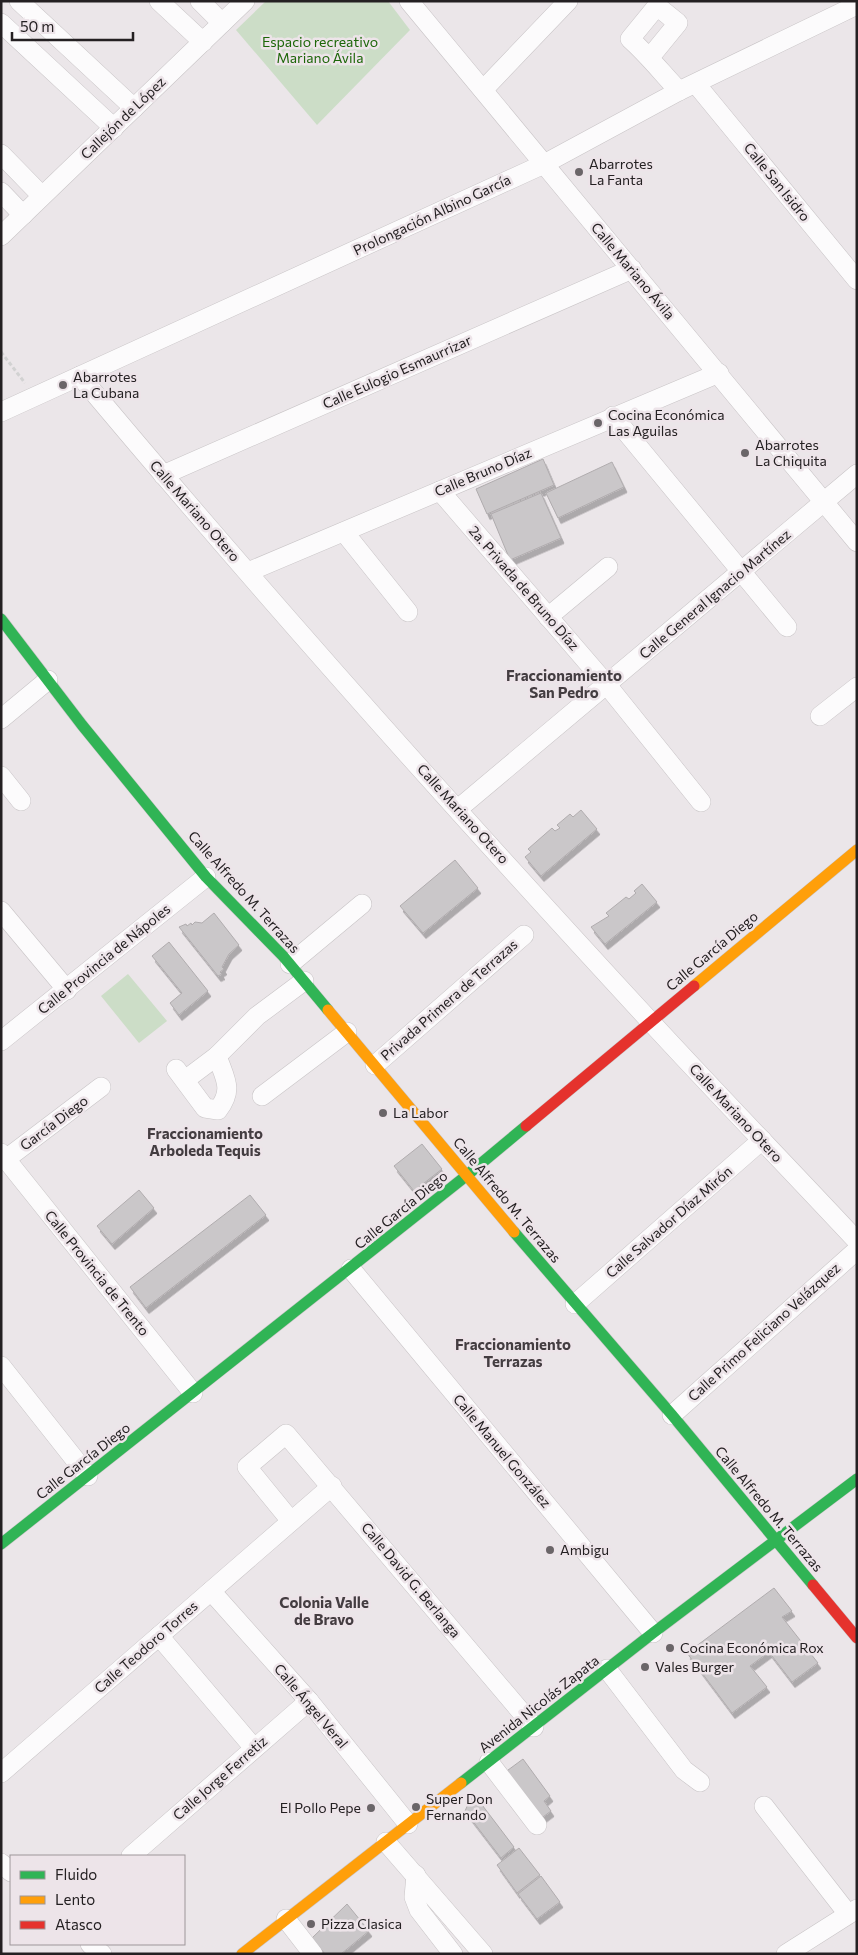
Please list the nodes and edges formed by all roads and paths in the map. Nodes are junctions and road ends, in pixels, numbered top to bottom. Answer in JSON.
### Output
{"nodes":[{"id":1,"x":160,"y":1,"type":"edge"},
{"id":2,"x":200,"y":1,"type":"edge"},
{"id":3,"x":245,"y":1,"type":"edge"},
{"id":4,"x":409,"y":1,"type":"edge"},
{"id":5,"x":568,"y":1,"type":"edge"},
{"id":6,"x":25,"y":8,"type":"edge"},
{"id":7,"x":855,"y":9,"type":"edge"},
{"id":8,"x":222,"y":23,"type":"junction"},
{"id":9,"x":7,"y":28,"type":"edge"},
{"id":10,"x":203,"y":42,"type":"junction"},
{"id":11,"x":650,"y":56,"type":"dead end"},
{"id":12,"x":696,"y":84,"type":"junction"},
{"id":13,"x":483,"y":90,"type":"junction"},
{"id":14,"x":679,"y":91,"type":"junction"},
{"id":15,"x":134,"y":108,"type":"junction"},
{"id":16,"x":114,"y":128,"type":"junction"},
{"id":17,"x":1,"y":154,"type":"edge"},
{"id":18,"x":544,"y":164,"type":"junction"},
{"id":19,"x":1,"y":192,"type":"edge"},
{"id":20,"x":42,"y":196,"type":"junction"},
{"id":21,"x":23,"y":214,"type":"junction"},
{"id":22,"x":1,"y":236,"type":"edge"},
{"id":23,"x":632,"y":269,"type":"junction"},
{"id":24,"x":857,"y":280,"type":"edge"},
{"id":25,"x":1,"y":352,"type":"edge"},
{"id":26,"x":718,"y":373,"type":"junction"},
{"id":27,"x":80,"y":376,"type":"junction"},
{"id":28,"x":35,"y":396,"type":"junction"},
{"id":29,"x":1,"y":412,"type":"edge"},
{"id":30,"x":613,"y":416,"type":"junction"},
{"id":31,"x":857,"y":474,"type":"edge"},
{"id":32,"x":163,"y":475,"type":"junction"},
{"id":33,"x":440,"y":491,"type":"junction"},
{"id":34,"x":824,"y":501,"type":"junction"},
{"id":35,"x":344,"y":532,"type":"junction"},
{"id":36,"x":857,"y":542,"type":"edge"},
{"id":37,"x":608,"y":567,"type":"dead end"},
{"id":38,"x":742,"y":571,"type":"junction"},
{"id":39,"x":248,"y":572,"type":"junction"},
{"id":40,"x":408,"y":612,"type":"dead end"},
{"id":41,"x":548,"y":617,"type":"junction"},
{"id":42,"x":1,"y":619,"type":"edge"},
{"id":43,"x":787,"y":627,"type":"dead end"},
{"id":44,"x":48,"y":680,"type":"junction"},
{"id":45,"x":607,"y":686,"type":"junction"},
{"id":46,"x":857,"y":688,"type":"edge"},
{"id":47,"x":820,"y":716,"type":"dead end"},
{"id":48,"x":1,"y":719,"type":"edge"},
{"id":49,"x":1,"y":776,"type":"edge"},
{"id":50,"x":21,"y":801,"type":"dead end"},
{"id":51,"x":701,"y":802,"type":"dead end"},
{"id":52,"x":458,"y":809,"type":"junction"},
{"id":53,"x":857,"y":850,"type":"edge"},
{"id":54,"x":206,"y":877,"type":"junction"},
{"id":55,"x":362,"y":904,"type":"dead end"},
{"id":56,"x":1,"y":911,"type":"edge"},
{"id":57,"x":524,"y":936,"type":"dead end"},
{"id":58,"x":290,"y":964,"type":"junction"},
{"id":59,"x":304,"y":981,"type":"junction"},
{"id":60,"x":67,"y":990,"type":"junction"},
{"id":61,"x":650,"y":1021,"type":"junction"},
{"id":62,"x":347,"y":1032,"type":"junction"},
{"id":63,"x":1,"y":1041,"type":"edge"},
{"id":64,"x":217,"y":1056,"type":"junction"},
{"id":65,"x":375,"y":1064,"type":"junction"},
{"id":66,"x":101,"y":1087,"type":"dead end"},
{"id":67,"x":262,"y":1096,"type":"dead end"},
{"id":68,"x":762,"y":1140,"type":"junction"},
{"id":69,"x":4,"y":1156,"type":"edge"},
{"id":70,"x":466,"y":1176,"type":"junction"},
{"id":71,"x":857,"y":1241,"type":"edge"},
{"id":72,"x":857,"y":1250,"type":"edge"},
{"id":73,"x":351,"y":1269,"type":"junction"},
{"id":74,"x":575,"y":1304,"type":"junction"},
{"id":75,"x":1,"y":1366,"type":"edge"},
{"id":76,"x":193,"y":1393,"type":"junction"},
{"id":77,"x":672,"y":1414,"type":"junction"},
{"id":78,"x":88,"y":1476,"type":"junction"},
{"id":79,"x":857,"y":1479,"type":"edge"},
{"id":80,"x":332,"y":1486,"type":"junction"},
{"id":81,"x":292,"y":1521,"type":"junction"},
{"id":82,"x":777,"y":1542,"type":"junction"},
{"id":83,"x":1,"y":1544,"type":"edge"},
{"id":84,"x":211,"y":1591,"type":"junction"},
{"id":85,"x":653,"y":1633,"type":"junction"},
{"id":86,"x":159,"y":1636,"type":"junction"},
{"id":87,"x":857,"y":1638,"type":"edge"},
{"id":88,"x":607,"y":1669,"type":"junction"},
{"id":89,"x":309,"y":1701,"type":"junction"},
{"id":90,"x":534,"y":1727,"type":"junction"},
{"id":91,"x":254,"y":1748,"type":"junction"},
{"id":92,"x":489,"y":1762,"type":"junction"},
{"id":93,"x":1,"y":1773,"type":"edge"},
{"id":94,"x":700,"y":1782,"type":"dead end"},
{"id":95,"x":764,"y":1806,"type":"dead end"},
{"id":96,"x":408,"y":1824,"type":"junction"},
{"id":97,"x":536,"y":1825,"type":"dead end"},
{"id":98,"x":386,"y":1842,"type":"junction"},
{"id":99,"x":132,"y":1855,"type":"edge"},
{"id":100,"x":416,"y":1876,"type":"junction"},
{"id":101,"x":852,"y":1912,"type":"edge"},
{"id":102,"x":286,"y":1919,"type":"junction"},
{"id":103,"x":91,"y":1945,"type":"edge"},
{"id":104,"x":102,"y":1954,"type":"edge"},
{"id":105,"x":242,"y":1954,"type":"edge"},
{"id":106,"x":313,"y":1954,"type":"edge"},
{"id":107,"x":453,"y":1954,"type":"edge"},
{"id":108,"x":483,"y":1954,"type":"edge"},
{"id":109,"x":786,"y":1954,"type":"edge"}],
"edges":[{"from":1,"to":10,"type":"street"},
{"from":2,"to":8,"type":"street"},
{"from":3,"to":8,"type":"street","name":"Callejón de López"},
{"from":4,"to":13,"type":"street","name":"Calle Mariano Ávila"},
{"from":5,"to":13,"type":"street"},
{"from":6,"to":9,"type":"street"},
{"from":6,"to":15,"type":"street"},
{"from":7,"to":12,"type":"street","name":"Prolongación Albino García"},
{"from":8,"to":10,"type":"street","name":"Callejón de López"},
{"from":9,"to":16,"type":"street"},
{"from":10,"to":15,"type":"street","name":"Callejón de López"},
{"from":11,"to":14,"type":"street"},
{"from":12,"to":14,"type":"street","name":"Prolongación Albino García"},
{"from":12,"to":24,"type":"street","name":"Calle San Isidro"},
{"from":13,"to":18,"type":"street","name":"Calle Mariano Ávila"},
{"from":14,"to":18,"type":"street","name":"Prolongación Albino García"},
{"from":15,"to":16,"type":"street","name":"Callejón de López"},
{"from":16,"to":20,"type":"street","name":"Callejón de López"},
{"from":17,"to":20,"type":"street"},
{"from":18,"to":23,"type":"street","name":"Calle Mariano Ávila"},
{"from":18,"to":27,"type":"street","name":"Prolongación Albino García"},
{"from":19,"to":21,"type":"street"},
{"from":20,"to":21,"type":"street","name":"Callejón de López"},
{"from":21,"to":22,"type":"street","name":"Callejón de López"},
{"from":23,"to":26,"type":"street","name":"Calle Mariano Ávila"},
{"from":23,"to":32,"type":"street","name":"Calle Eulogio Esmaurrizar"},
{"from":25,"to":28,"type":"path"},
{"from":26,"to":30,"type":"street","name":"Calle Bruno Díaz"},
{"from":26,"to":34,"type":"street","name":"Calle Mariano Ávila"},
{"from":27,"to":28,"type":"street","name":"Prolongación Albino García"},
{"from":27,"to":32,"type":"street","name":"Calle Mariano Otero"},
{"from":28,"to":29,"type":"street","name":"Prolongación Albino García"},
{"from":30,"to":33,"type":"street","name":"Calle Bruno Díaz"},
{"from":30,"to":38,"type":"street"},
{"from":31,"to":34,"type":"street","name":"Calle General Ignacio Martínez"},
{"from":32,"to":39,"type":"street","name":"Calle Mariano Otero"},
{"from":33,"to":35,"type":"street","name":"Calle Bruno Díaz"},
{"from":33,"to":41,"type":"street","name":"2a. Privada de Bruno Díaz"},
{"from":34,"to":36,"type":"street","name":"Calle Mariano Ávila"},
{"from":34,"to":38,"type":"street","name":"Calle General Ignacio Martínez"},
{"from":35,"to":39,"type":"street","name":"Calle Bruno Díaz"},
{"from":35,"to":40,"type":"street"},
{"from":37,"to":41,"type":"street"},
{"from":38,"to":43,"type":"street"},
{"from":38,"to":45,"type":"street","name":"Calle General Ignacio Martínez"},
{"from":39,"to":52,"type":"street","name":"Calle Mariano Otero"},
{"from":41,"to":45,"type":"street","name":"2a. Privada de Bruno Díaz"},
{"from":42,"to":44,"type":"street","name":"Calle Alfredo M. Terrazas"},
{"from":44,"to":48,"type":"street"},
{"from":44,"to":54,"type":"street","name":"Calle Alfredo M. Terrazas"},
{"from":45,"to":51,"type":"street","name":"2a. Privada de Bruno Díaz"},
{"from":45,"to":52,"type":"street","name":"Calle General Ignacio Martínez"},
{"from":46,"to":47,"type":"street"},
{"from":49,"to":50,"type":"street"},
{"from":52,"to":61,"type":"street","name":"Calle Mariano Otero"},
{"from":53,"to":61,"type":"street","name":"Calle García Diego"},
{"from":54,"to":58,"type":"street","name":"Calle Alfredo M. Terrazas"},
{"from":54,"to":60,"type":"street","name":"Calle Provincia de Nápoles"},
{"from":55,"to":58,"type":"street"},
{"from":56,"to":60,"type":"street"},
{"from":57,"to":65,"type":"street","name":"Privada Primera de Terrazas"},
{"from":58,"to":59,"type":"street","name":"Calle Alfredo M. Terrazas"},
{"from":59,"to":62,"type":"street","name":"Calle Alfredo M. Terrazas"},
{"from":59,"to":64,"type":"street"},
{"from":60,"to":63,"type":"street","name":"Calle Provincia de Nápoles"},
{"from":61,"to":68,"type":"street","name":"Calle Mariano Otero"},
{"from":61,"to":70,"type":"street","name":"Calle García Diego"},
{"from":62,"to":65,"type":"street","name":"Calle Alfredo M. Terrazas"},
{"from":62,"to":67,"type":"street"},
{"from":64,"to":64,"type":"street"},
{"from":65,"to":70,"type":"street","name":"Calle Alfredo M. Terrazas"},
{"from":66,"to":69,"type":"street","name":"García Diego"},
{"from":68,"to":71,"type":"street","name":"Calle Mariano Otero"},
{"from":68,"to":74,"type":"street","name":"Calle Salvador Díaz Mirón"},
{"from":69,"to":76,"type":"street","name":"Calle Provincia de Trento"},
{"from":70,"to":73,"type":"street","name":"Calle García Diego"},
{"from":70,"to":74,"type":"street","name":"Calle Alfredo M. Terrazas"},
{"from":72,"to":77,"type":"street","name":"Calle Primo Feliciano Velázquez"},
{"from":73,"to":76,"type":"street","name":"Calle García Diego"},
{"from":73,"to":85,"type":"street","name":"Calle Manuel González"},
{"from":74,"to":77,"type":"street","name":"Calle Alfredo M. Terrazas"},
{"from":75,"to":78,"type":"street"},
{"from":76,"to":78,"type":"street","name":"Calle García Diego"},
{"from":77,"to":82,"type":"street","name":"Calle Alfredo M. Terrazas"},
{"from":78,"to":83,"type":"street","name":"Calle García Diego"},
{"from":79,"to":82,"type":"street","name":"Avenida Nicolás Zapata"},
{"from":80,"to":81,"type":"street","name":"Calle Teodoro Torres"},
{"from":80,"to":81,"type":"street","name":"Calle David G. Berlanga"},
{"from":80,"to":90,"type":"street","name":"Calle David G. Berlanga"},
{"from":81,"to":84,"type":"street","name":"Calle Teodoro Torres"},
{"from":82,"to":85,"type":"street","name":"Avenida Nicolás Zapata"},
{"from":82,"to":87,"type":"street","name":"Calle Alfredo M. Terrazas"},
{"from":84,"to":86,"type":"street","name":"Calle Teodoro Torres"},
{"from":84,"to":89,"type":"street","name":"Calle Ángel Veral"},
{"from":85,"to":88,"type":"street","name":"Avenida Nicolás Zapata"},
{"from":86,"to":91,"type":"street"},
{"from":86,"to":93,"type":"street","name":"Calle Teodoro Torres"},
{"from":88,"to":90,"type":"street","name":"Avenida Nicolás Zapata"},
{"from":88,"to":94,"type":"street"},
{"from":89,"to":91,"type":"street","name":"Calle Jorge Ferretiz"},
{"from":89,"to":96,"type":"street","name":"Calle Ángel Veral"},
{"from":90,"to":92,"type":"street","name":"Avenida Nicolás Zapata"},
{"from":91,"to":99,"type":"street","name":"Calle Jorge Ferretiz"},
{"from":92,"to":96,"type":"street","name":"Avenida Nicolás Zapata"},
{"from":92,"to":97,"type":"street"},
{"from":95,"to":101,"type":"street"},
{"from":96,"to":98,"type":"street","name":"Avenida Nicolás Zapata"},
{"from":98,"to":100,"type":"street"},
{"from":98,"to":102,"type":"street","name":"Avenida Nicolás Zapata"},
{"from":100,"to":107,"type":"street"},
{"from":100,"to":108,"type":"street"},
{"from":101,"to":109,"type":"street"},
{"from":102,"to":105,"type":"street","name":"Avenida Nicolás Zapata"},
{"from":102,"to":106,"type":"street"},
{"from":103,"to":104,"type":"street"}]}
